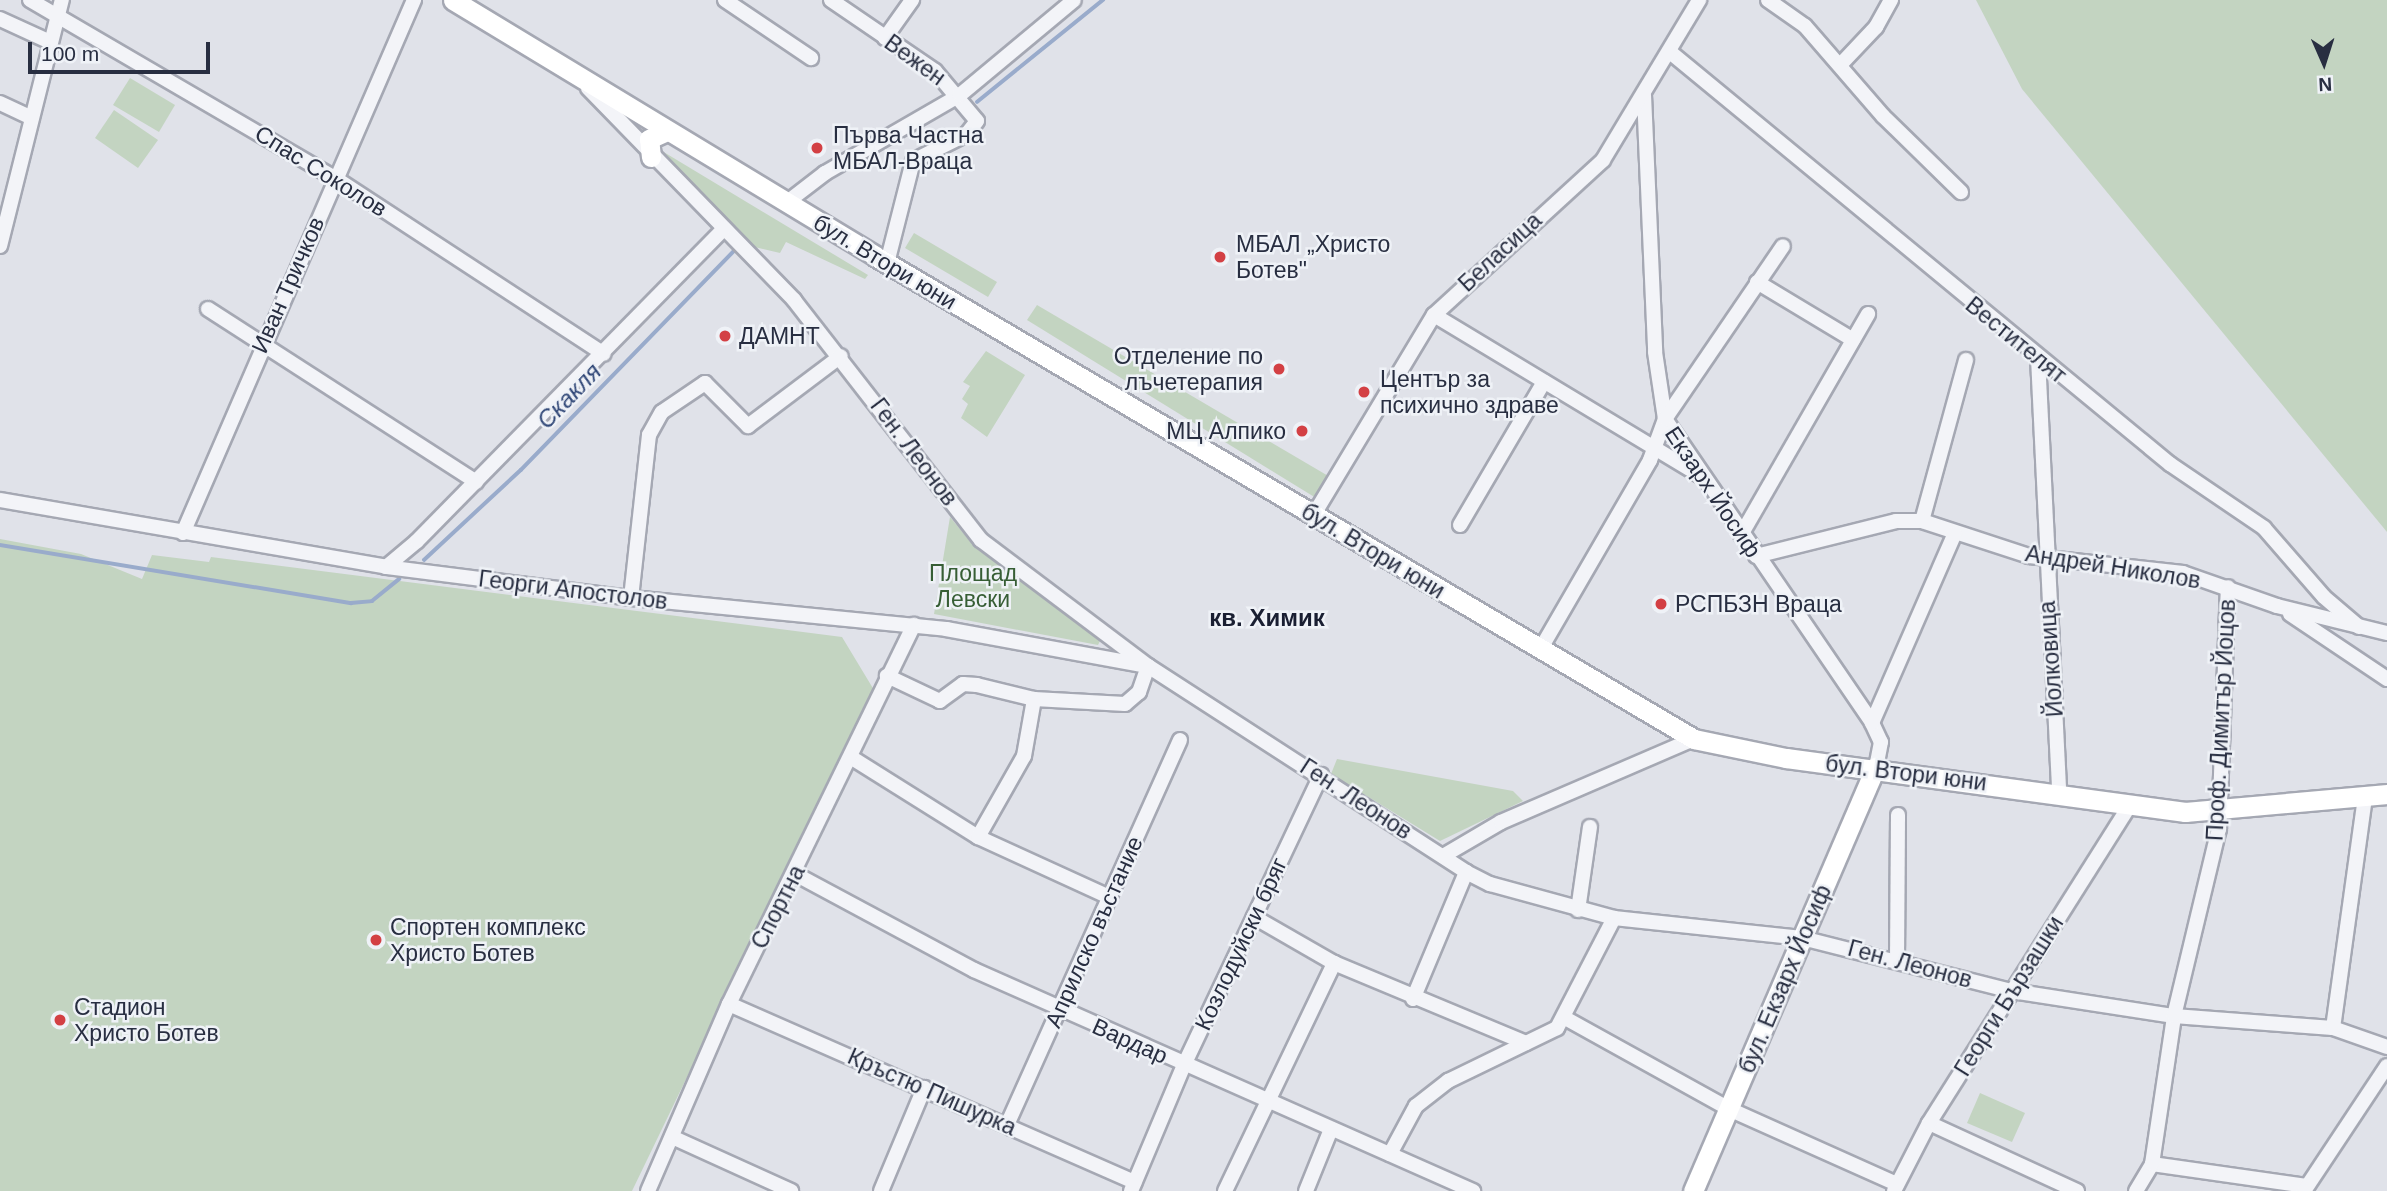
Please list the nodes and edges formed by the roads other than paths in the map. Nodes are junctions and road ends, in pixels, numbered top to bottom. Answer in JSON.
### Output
{"nodes":[{"id":1,"x":30,"y":0,"type":"edge"},
{"id":2,"x":414,"y":0,"type":"edge"},
{"id":3,"x":453,"y":0,"type":"edge"},
{"id":4,"x":725,"y":0,"type":"edge"},
{"id":5,"x":831,"y":0,"type":"edge"},
{"id":6,"x":912,"y":0,"type":"edge"},
{"id":7,"x":1074,"y":0,"type":"edge"},
{"id":8,"x":1699,"y":0,"type":"edge"},
{"id":9,"x":1768,"y":0,"type":"edge"},
{"id":10,"x":1892,"y":0,"type":"edge"},
{"id":11,"x":60,"y":6,"type":"edge"},
{"id":12,"x":0,"y":19,"type":"edge"},
{"id":13,"x":885,"y":38,"type":"junction"},
{"id":14,"x":50,"y":42,"type":"junction"},
{"id":15,"x":1670,"y":52,"type":"junction"},
{"id":16,"x":811,"y":58,"type":"dead end"},
{"id":17,"x":1842,"y":63,"type":"junction"},
{"id":18,"x":577,"y":75,"type":"junction"},
{"id":19,"x":1644,"y":95,"type":"junction"},
{"id":20,"x":960,"y":96,"type":"junction"},
{"id":21,"x":0,"y":103,"type":"edge"},
{"id":22,"x":32,"y":118,"type":"junction"},
{"id":23,"x":667,"y":131,"type":"junction"},
{"id":24,"x":651,"y":157,"type":"junction"},
{"id":25,"x":335,"y":178,"type":"junction"},
{"id":26,"x":1961,"y":192,"type":"dead end"},
{"id":27,"x":786,"y":203,"type":"junction"},
{"id":28,"x":3,"y":221,"type":"edge"},
{"id":29,"x":724,"y":229,"type":"junction"},
{"id":30,"x":0,"y":246,"type":"edge"},
{"id":31,"x":1783,"y":246,"type":"dead end"},
{"id":32,"x":887,"y":263,"type":"junction"},
{"id":33,"x":1758,"y":282,"type":"junction"},
{"id":34,"x":208,"y":309,"type":"dead end"},
{"id":35,"x":1868,"y":314,"type":"dead end"},
{"id":36,"x":1434,"y":315,"type":"junction"},
{"id":37,"x":1853,"y":340,"type":"junction"},
{"id":38,"x":262,"y":341,"type":"junction"},
{"id":39,"x":604,"y":354,"type":"junction"},
{"id":40,"x":841,"y":356,"type":"junction"},
{"id":41,"x":2038,"y":358,"type":"junction"},
{"id":42,"x":1966,"y":359,"type":"dead end"},
{"id":43,"x":1544,"y":382,"type":"junction"},
{"id":44,"x":1665,"y":419,"type":"junction"},
{"id":45,"x":1652,"y":446,"type":"junction"},
{"id":46,"x":1704,"y":479,"type":"junction"},
{"id":47,"x":476,"y":482,"type":"junction"},
{"id":48,"x":0,"y":500,"type":"edge"},
{"id":49,"x":1314,"y":516,"type":"junction"},
{"id":50,"x":1922,"y":521,"type":"junction"},
{"id":51,"x":1460,"y":525,"type":"dead end"},
{"id":52,"x":183,"y":533,"type":"junction"},
{"id":53,"x":1955,"y":533,"type":"junction"},
{"id":54,"x":1741,"y":535,"type":"junction"},
{"id":55,"x":1756,"y":556,"type":"junction"},
{"id":56,"x":2045,"y":558,"type":"junction"},
{"id":57,"x":386,"y":567,"type":"junction"},
{"id":58,"x":2228,"y":587,"type":"junction"},
{"id":59,"x":631,"y":598,"type":"junction"},
{"id":60,"x":2277,"y":606,"type":"junction"},
{"id":61,"x":914,"y":625,"type":"junction"},
{"id":62,"x":2359,"y":627,"type":"junction"},
{"id":63,"x":2387,"y":633,"type":"edge"},
{"id":64,"x":1540,"y":650,"type":"junction"},
{"id":65,"x":1148,"y":666,"type":"junction"},
{"id":66,"x":887,"y":676,"type":"junction"},
{"id":67,"x":2387,"y":679,"type":"edge"},
{"id":68,"x":1034,"y":699,"type":"junction"},
{"id":69,"x":1872,"y":723,"type":"junction"},
{"id":70,"x":1180,"y":740,"type":"dead end"},
{"id":71,"x":1694,"y":740,"type":"junction"},
{"id":72,"x":852,"y":758,"type":"junction"},
{"id":73,"x":1876,"y":767,"type":"junction"},
{"id":74,"x":1321,"y":775,"type":"junction"},
{"id":75,"x":2059,"y":793,"type":"junction"},
{"id":76,"x":2387,"y":794,"type":"edge"},
{"id":77,"x":2365,"y":796,"type":"junction"},
{"id":78,"x":2131,"y":804,"type":"junction"},
{"id":79,"x":2221,"y":811,"type":"junction"},
{"id":80,"x":1898,"y":815,"type":"dead end"},
{"id":81,"x":1590,"y":827,"type":"dead end"},
{"id":82,"x":978,"y":837,"type":"junction"},
{"id":83,"x":1443,"y":856,"type":"junction"},
{"id":84,"x":1466,"y":872,"type":"junction"},
{"id":85,"x":795,"y":874,"type":"junction"},
{"id":86,"x":1108,"y":897,"type":"junction"},
{"id":87,"x":1578,"y":910,"type":"junction"},
{"id":88,"x":1254,"y":916,"type":"junction"},
{"id":89,"x":1614,"y":918,"type":"junction"},
{"id":90,"x":1802,"y":938,"type":"junction"},
{"id":91,"x":1897,"y":961,"type":"junction"},
{"id":92,"x":1334,"y":963,"type":"junction"},
{"id":93,"x":2012,"y":991,"type":"junction"},
{"id":94,"x":1413,"y":999,"type":"junction"},
{"id":95,"x":729,"y":1004,"type":"junction"},
{"id":96,"x":1060,"y":1010,"type":"junction"},
{"id":97,"x":2174,"y":1016,"type":"junction"},
{"id":98,"x":1565,"y":1018,"type":"junction"},
{"id":99,"x":2333,"y":1028,"type":"junction"},
{"id":100,"x":1526,"y":1042,"type":"junction"},
{"id":101,"x":2387,"y":1047,"type":"edge"},
{"id":102,"x":1184,"y":1065,"type":"junction"},
{"id":103,"x":2387,"y":1066,"type":"edge"},
{"id":104,"x":924,"y":1088,"type":"junction"},
{"id":105,"x":2383,"y":1089,"type":"edge"},
{"id":106,"x":1267,"y":1102,"type":"junction"},
{"id":107,"x":1729,"y":1109,"type":"junction"},
{"id":108,"x":1929,"y":1123,"type":"junction"},
{"id":109,"x":1007,"y":1125,"type":"junction"},
{"id":110,"x":1331,"y":1129,"type":"junction"},
{"id":111,"x":672,"y":1138,"type":"junction"},
{"id":112,"x":1390,"y":1154,"type":"junction"},
{"id":113,"x":2152,"y":1164,"type":"junction"},
{"id":114,"x":1133,"y":1187,"type":"edge"},
{"id":115,"x":1896,"y":1187,"type":"edge"},
{"id":116,"x":2305,"y":1189,"type":"edge"},
{"id":117,"x":648,"y":1191,"type":"edge"},
{"id":118,"x":791,"y":1191,"type":"edge"},
{"id":119,"x":881,"y":1191,"type":"edge"},
{"id":120,"x":1225,"y":1191,"type":"edge"},
{"id":121,"x":1306,"y":1191,"type":"edge"},
{"id":122,"x":1473,"y":1191,"type":"edge"},
{"id":123,"x":1693,"y":1191,"type":"edge"},
{"id":124,"x":2077,"y":1191,"type":"edge"},
{"id":125,"x":2136,"y":1191,"type":"edge"}],
"edges":[{"from":1,"to":11,"type":"street","name":"Спас Соколов"},
{"from":2,"to":25,"type":"street","name":"Иван Тричков"},
{"from":3,"to":18,"type":"street","name":"бул. Втори юни"},
{"from":4,"to":16,"type":"street"},
{"from":5,"to":13,"type":"street","name":"Вежен"},
{"from":6,"to":13,"type":"street"},
{"from":7,"to":20,"type":"street"},
{"from":8,"to":15,"type":"street","name":"Беласица"},
{"from":9,"to":17,"type":"street"},
{"from":10,"to":17,"type":"street"},
{"from":11,"to":14,"type":"street"},
{"from":11,"to":25,"type":"street","name":"Спас Соколов"},
{"from":12,"to":14,"type":"street"},
{"from":13,"to":20,"type":"street","name":"Вежен"},
{"from":14,"to":22,"type":"street"},
{"from":15,"to":19,"type":"street","name":"Беласица"},
{"from":15,"to":41,"type":"street","name":"Вестителят"},
{"from":17,"to":26,"type":"street"},
{"from":18,"to":23,"type":"street","name":"бул. Втори юни"},
{"from":18,"to":24,"type":"street","name":"Ген. Леонов"},
{"from":19,"to":36,"type":"street","name":"Беласица"},
{"from":19,"to":44,"type":"street","name":"Екзарх Йосиф"},
{"from":20,"to":27,"type":"street"},
{"from":20,"to":32,"type":"street","name":"Вежен"},
{"from":21,"to":22,"type":"street"},
{"from":22,"to":28,"type":"street"},
{"from":23,"to":24,"type":"street"},
{"from":23,"to":27,"type":"street","name":"бул. Втори юни"},
{"from":24,"to":29,"type":"street","name":"Ген. Леонов"},
{"from":25,"to":38,"type":"street","name":"Иван Тричков"},
{"from":25,"to":39,"type":"street","name":"Спас Соколов"},
{"from":27,"to":32,"type":"street","name":"бул. Втори юни"},
{"from":28,"to":30,"type":"street"},
{"from":29,"to":39,"type":"street"},
{"from":29,"to":40,"type":"street","name":"Ген. Леонов"},
{"from":31,"to":33,"type":"street"},
{"from":32,"to":49,"type":"street","name":"бул. Втори юни"},
{"from":33,"to":37,"type":"street"},
{"from":33,"to":44,"type":"street"},
{"from":34,"to":38,"type":"street"},
{"from":35,"to":37,"type":"street"},
{"from":36,"to":43,"type":"street"},
{"from":36,"to":49,"type":"street","name":"Беласица"},
{"from":37,"to":54,"type":"street"},
{"from":38,"to":47,"type":"street"},
{"from":38,"to":52,"type":"street","name":"Иван Тричков"},
{"from":39,"to":47,"type":"street"},
{"from":40,"to":59,"type":"street"},
{"from":40,"to":65,"type":"street","name":"Ген. Леонов"},
{"from":41,"to":56,"type":"street","name":"Йолковица"},
{"from":41,"to":62,"type":"street","name":"Вестителят"},
{"from":42,"to":50,"type":"street"},
{"from":43,"to":45,"type":"street"},
{"from":43,"to":51,"type":"street"},
{"from":44,"to":45,"type":"street"},
{"from":44,"to":46,"type":"street","name":"Екзарх Йосиф"},
{"from":45,"to":46,"type":"street"},
{"from":45,"to":64,"type":"street"},
{"from":46,"to":54,"type":"street","name":"Екзарх Йосиф"},
{"from":47,"to":57,"type":"street"},
{"from":48,"to":52,"type":"street","name":"Георги Апостолов"},
{"from":49,"to":64,"type":"street","name":"бул. Втори юни"},
{"from":50,"to":53,"type":"street","name":"Андрей Николов"},
{"from":50,"to":55,"type":"street","name":"Андрей Николов"},
{"from":52,"to":57,"type":"street","name":"Георги Апостолов"},
{"from":53,"to":56,"type":"street","name":"Андрей Николов"},
{"from":53,"to":69,"type":"street"},
{"from":54,"to":55,"type":"street","name":"Екзарх Йосиф"},
{"from":55,"to":69,"type":"street","name":"Екзарх Йосиф"},
{"from":56,"to":58,"type":"street","name":"Андрей Николов"},
{"from":56,"to":75,"type":"street","name":"Йолковица"},
{"from":57,"to":59,"type":"street","name":"Георги Апостолов"},
{"from":58,"to":60,"type":"street","name":"Андрей Николов"},
{"from":58,"to":79,"type":"street","name":"Проф. Димитър Йоцов"},
{"from":59,"to":61,"type":"street","name":"Георги Апостолов"},
{"from":60,"to":62,"type":"street","name":"Андрей Николов"},
{"from":60,"to":67,"type":"street"},
{"from":61,"to":65,"type":"street","name":"Георги Апостолов"},
{"from":61,"to":66,"type":"street","name":"Спортна"},
{"from":62,"to":63,"type":"street","name":"Андрей Николов"},
{"from":64,"to":71,"type":"street","name":"бул. Втори юни"},
{"from":65,"to":68,"type":"street"},
{"from":65,"to":74,"type":"street","name":"Ген. Леонов"},
{"from":66,"to":68,"type":"street"},
{"from":66,"to":72,"type":"street","name":"Спортна"},
{"from":68,"to":82,"type":"street"},
{"from":69,"to":73,"type":"street","name":"Екзарх Йосиф"},
{"from":70,"to":86,"type":"street","name":"Априлско въстание"},
{"from":71,"to":73,"type":"street","name":"бул. Втори юни"},
{"from":71,"to":83,"type":"street"},
{"from":72,"to":82,"type":"street"},
{"from":72,"to":85,"type":"street","name":"Спортна"},
{"from":73,"to":75,"type":"street","name":"бул. Втори юни"},
{"from":73,"to":90,"type":"street","name":"бул. Екзарх Йосиф"},
{"from":74,"to":83,"type":"street","name":"Ген. Леонов"},
{"from":74,"to":88,"type":"street","name":"Козлодуйски бряг"},
{"from":75,"to":78,"type":"street","name":"бул. Втори юни"},
{"from":76,"to":77,"type":"street","name":"бул. Втори юни"},
{"from":77,"to":79,"type":"street","name":"бул. Втори юни"},
{"from":77,"to":99,"type":"street"},
{"from":78,"to":79,"type":"street","name":"бул. Втори юни"},
{"from":78,"to":93,"type":"street","name":"Георги Бързашки"},
{"from":79,"to":97,"type":"street","name":"Проф. Димитър Йоцов"},
{"from":80,"to":91,"type":"street"},
{"from":81,"to":87,"type":"street"},
{"from":82,"to":86,"type":"street"},
{"from":83,"to":84,"type":"street","name":"Ген. Леонов"},
{"from":84,"to":87,"type":"street","name":"Ген. Леонов"},
{"from":84,"to":94,"type":"street"},
{"from":85,"to":95,"type":"street","name":"Спортна"},
{"from":85,"to":96,"type":"street","name":"Вардар"},
{"from":86,"to":96,"type":"street","name":"Априлско въстание"},
{"from":87,"to":89,"type":"street","name":"Ген. Леонов"},
{"from":88,"to":92,"type":"street"},
{"from":88,"to":102,"type":"street","name":"Козлодуйски бряг"},
{"from":89,"to":90,"type":"street","name":"Ген. Леонов"},
{"from":89,"to":98,"type":"street"},
{"from":90,"to":91,"type":"street","name":"Ген. Леонов"},
{"from":90,"to":107,"type":"street","name":"бул. Екзарх Йосиф"},
{"from":91,"to":93,"type":"street","name":"Ген. Леонов"},
{"from":92,"to":94,"type":"street"},
{"from":92,"to":106,"type":"street"},
{"from":93,"to":97,"type":"street","name":"Ген. Леонов"},
{"from":93,"to":108,"type":"street","name":"Георги Бързашки"},
{"from":94,"to":100,"type":"street"},
{"from":95,"to":104,"type":"street","name":"Кръстю Пишурка"},
{"from":95,"to":111,"type":"street","name":"Спортна"},
{"from":96,"to":102,"type":"street","name":"Вардар"},
{"from":96,"to":109,"type":"street","name":"Априлско въстание"},
{"from":97,"to":99,"type":"street","name":"Ген. Леонов"},
{"from":97,"to":113,"type":"street","name":"Проф. Димитър Йоцов"},
{"from":98,"to":100,"type":"street"},
{"from":98,"to":107,"type":"street"},
{"from":99,"to":101,"type":"street","name":"Ген. Леонов"},
{"from":100,"to":112,"type":"street"},
{"from":102,"to":106,"type":"street","name":"Вардар"},
{"from":102,"to":114,"type":"street","name":"Козлодуйски бряг"},
{"from":103,"to":105,"type":"street"},
{"from":104,"to":109,"type":"street","name":"Кръстю Пишурка"},
{"from":104,"to":119,"type":"street"},
{"from":105,"to":116,"type":"street"},
{"from":106,"to":110,"type":"street","name":"Вардар"},
{"from":106,"to":120,"type":"street"},
{"from":107,"to":115,"type":"street"},
{"from":107,"to":123,"type":"street","name":"бул. Екзарх Йосиф"},
{"from":108,"to":115,"type":"street","name":"Георги Бързашки"},
{"from":108,"to":124,"type":"street"},
{"from":109,"to":114,"type":"street","name":"Кръстю Пишурка"},
{"from":110,"to":112,"type":"street","name":"Вардар"},
{"from":110,"to":121,"type":"street"},
{"from":111,"to":117,"type":"street","name":"Спортна"},
{"from":111,"to":118,"type":"street"},
{"from":112,"to":122,"type":"street","name":"Вардар"},
{"from":113,"to":116,"type":"street"},
{"from":113,"to":125,"type":"street"}]}
